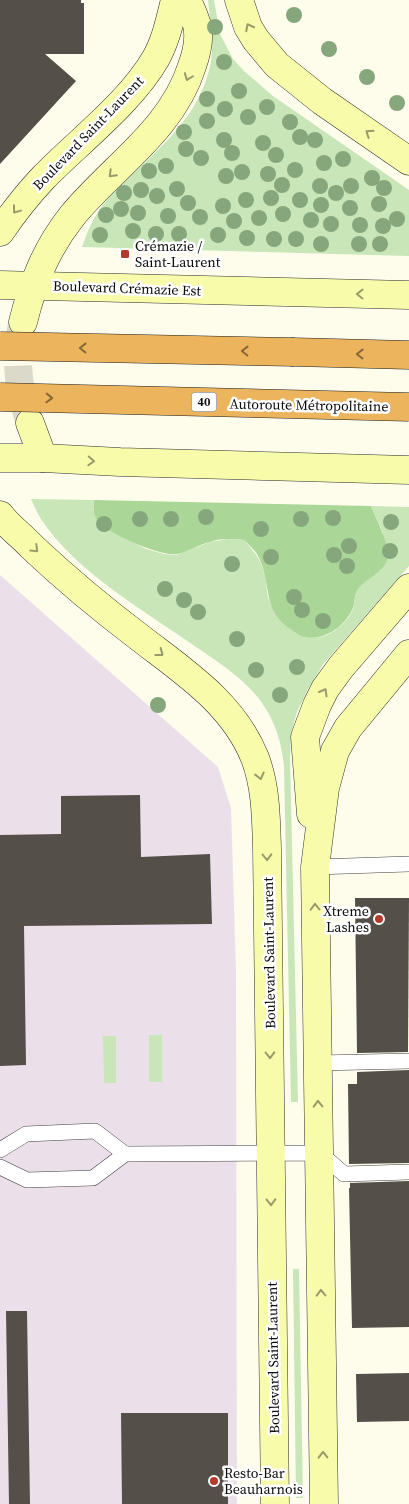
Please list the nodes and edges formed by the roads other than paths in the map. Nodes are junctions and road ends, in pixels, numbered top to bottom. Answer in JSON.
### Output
{"nodes":[{"id":1,"x":175,"y":0,"type":"edge"},
{"id":2,"x":187,"y":0,"type":"edge"},
{"id":3,"x":239,"y":0,"type":"edge"},
{"id":4,"x":409,"y":161,"type":"edge"},
{"id":5,"x":0,"y":232,"type":"edge"},
{"id":6,"x":0,"y":285,"type":"edge"},
{"id":7,"x":33,"y":286,"type":"junction"},
{"id":8,"x":409,"y":295,"type":"edge"},
{"id":9,"x":23,"y":322,"type":"tunnel mouth"},
{"id":10,"x":0,"y":346,"type":"edge"},
{"id":11,"x":409,"y":355,"type":"edge"},
{"id":12,"x":0,"y":397,"type":"edge"},
{"id":13,"x":409,"y":407,"type":"edge"},
{"id":14,"x":30,"y":423,"type":"tunnel mouth"},
{"id":15,"x":0,"y":458,"type":"edge"},
{"id":16,"x":42,"y":458,"type":"junction"},
{"id":17,"x":409,"y":470,"type":"edge"},
{"id":18,"x":0,"y":515,"type":"edge"},
{"id":19,"x":409,"y":588,"type":"edge"},
{"id":20,"x":409,"y":654,"type":"edge"},
{"id":21,"x":409,"y":864,"type":"edge"},
{"id":22,"x":315,"y":867,"type":"junction"},
{"id":23,"x":409,"y":1061,"type":"edge"},
{"id":24,"x":318,"y":1063,"type":"junction"},
{"id":25,"x":0,"y":1150,"type":"edge"},
{"id":26,"x":270,"y":1153,"type":"junction"},
{"id":27,"x":320,"y":1153,"type":"junction"},
{"id":28,"x":125,"y":1154,"type":"junction"},
{"id":29,"x":0,"y":1167,"type":"edge"},
{"id":30,"x":409,"y":1172,"type":"edge"},
{"id":31,"x":275,"y":1504,"type":"edge"},
{"id":32,"x":324,"y":1504,"type":"edge"}],
"edges":[{"from":1,"to":5,"type":"main road","name":"Boulevard Saint-Laurent","one_way":true},
{"from":2,"to":7,"type":"main road","one_way":true},
{"from":4,"to":3,"type":"main road","one_way":true},
{"from":6,"to":7,"type":"main road","name":"Boulevard Crémazie Est"},
{"from":8,"to":7,"type":"main road","name":"Boulevard Crémazie Est","one_way":true},
{"from":7,"to":9,"type":"main road"},
{"from":11,"to":10,"type":"highway","one_way":true,"bridge":true},
{"from":12,"to":13,"type":"highway","name":"Autoroute Métropolitaine","number":"40","one_way":true,"bridge":true},
{"from":14,"to":16,"type":"main road"},
{"from":15,"to":16,"type":"main road"},
{"from":16,"to":17,"type":"main road","one_way":true},
{"from":18,"to":26,"type":"main road","name":"Boulevard Saint-Laurent","one_way":true},
{"from":22,"to":19,"type":"main road","one_way":true},
{"from":20,"to":22,"type":"main road"},
{"from":21,"to":22,"type":"lane"},
{"from":24,"to":22,"type":"main road","one_way":true},
{"from":23,"to":24,"type":"lane"},
{"from":27,"to":24,"type":"main road","one_way":true},
{"from":25,"to":28,"type":"lane"},
{"from":26,"to":27,"type":"lane"},
{"from":26,"to":28,"type":"lane"},
{"from":26,"to":31,"type":"main road","name":"Boulevard Saint-Laurent","one_way":true},
{"from":27,"to":30,"type":"lane"},
{"from":32,"to":27,"type":"main road","one_way":true},
{"from":28,"to":29,"type":"lane"}]}
